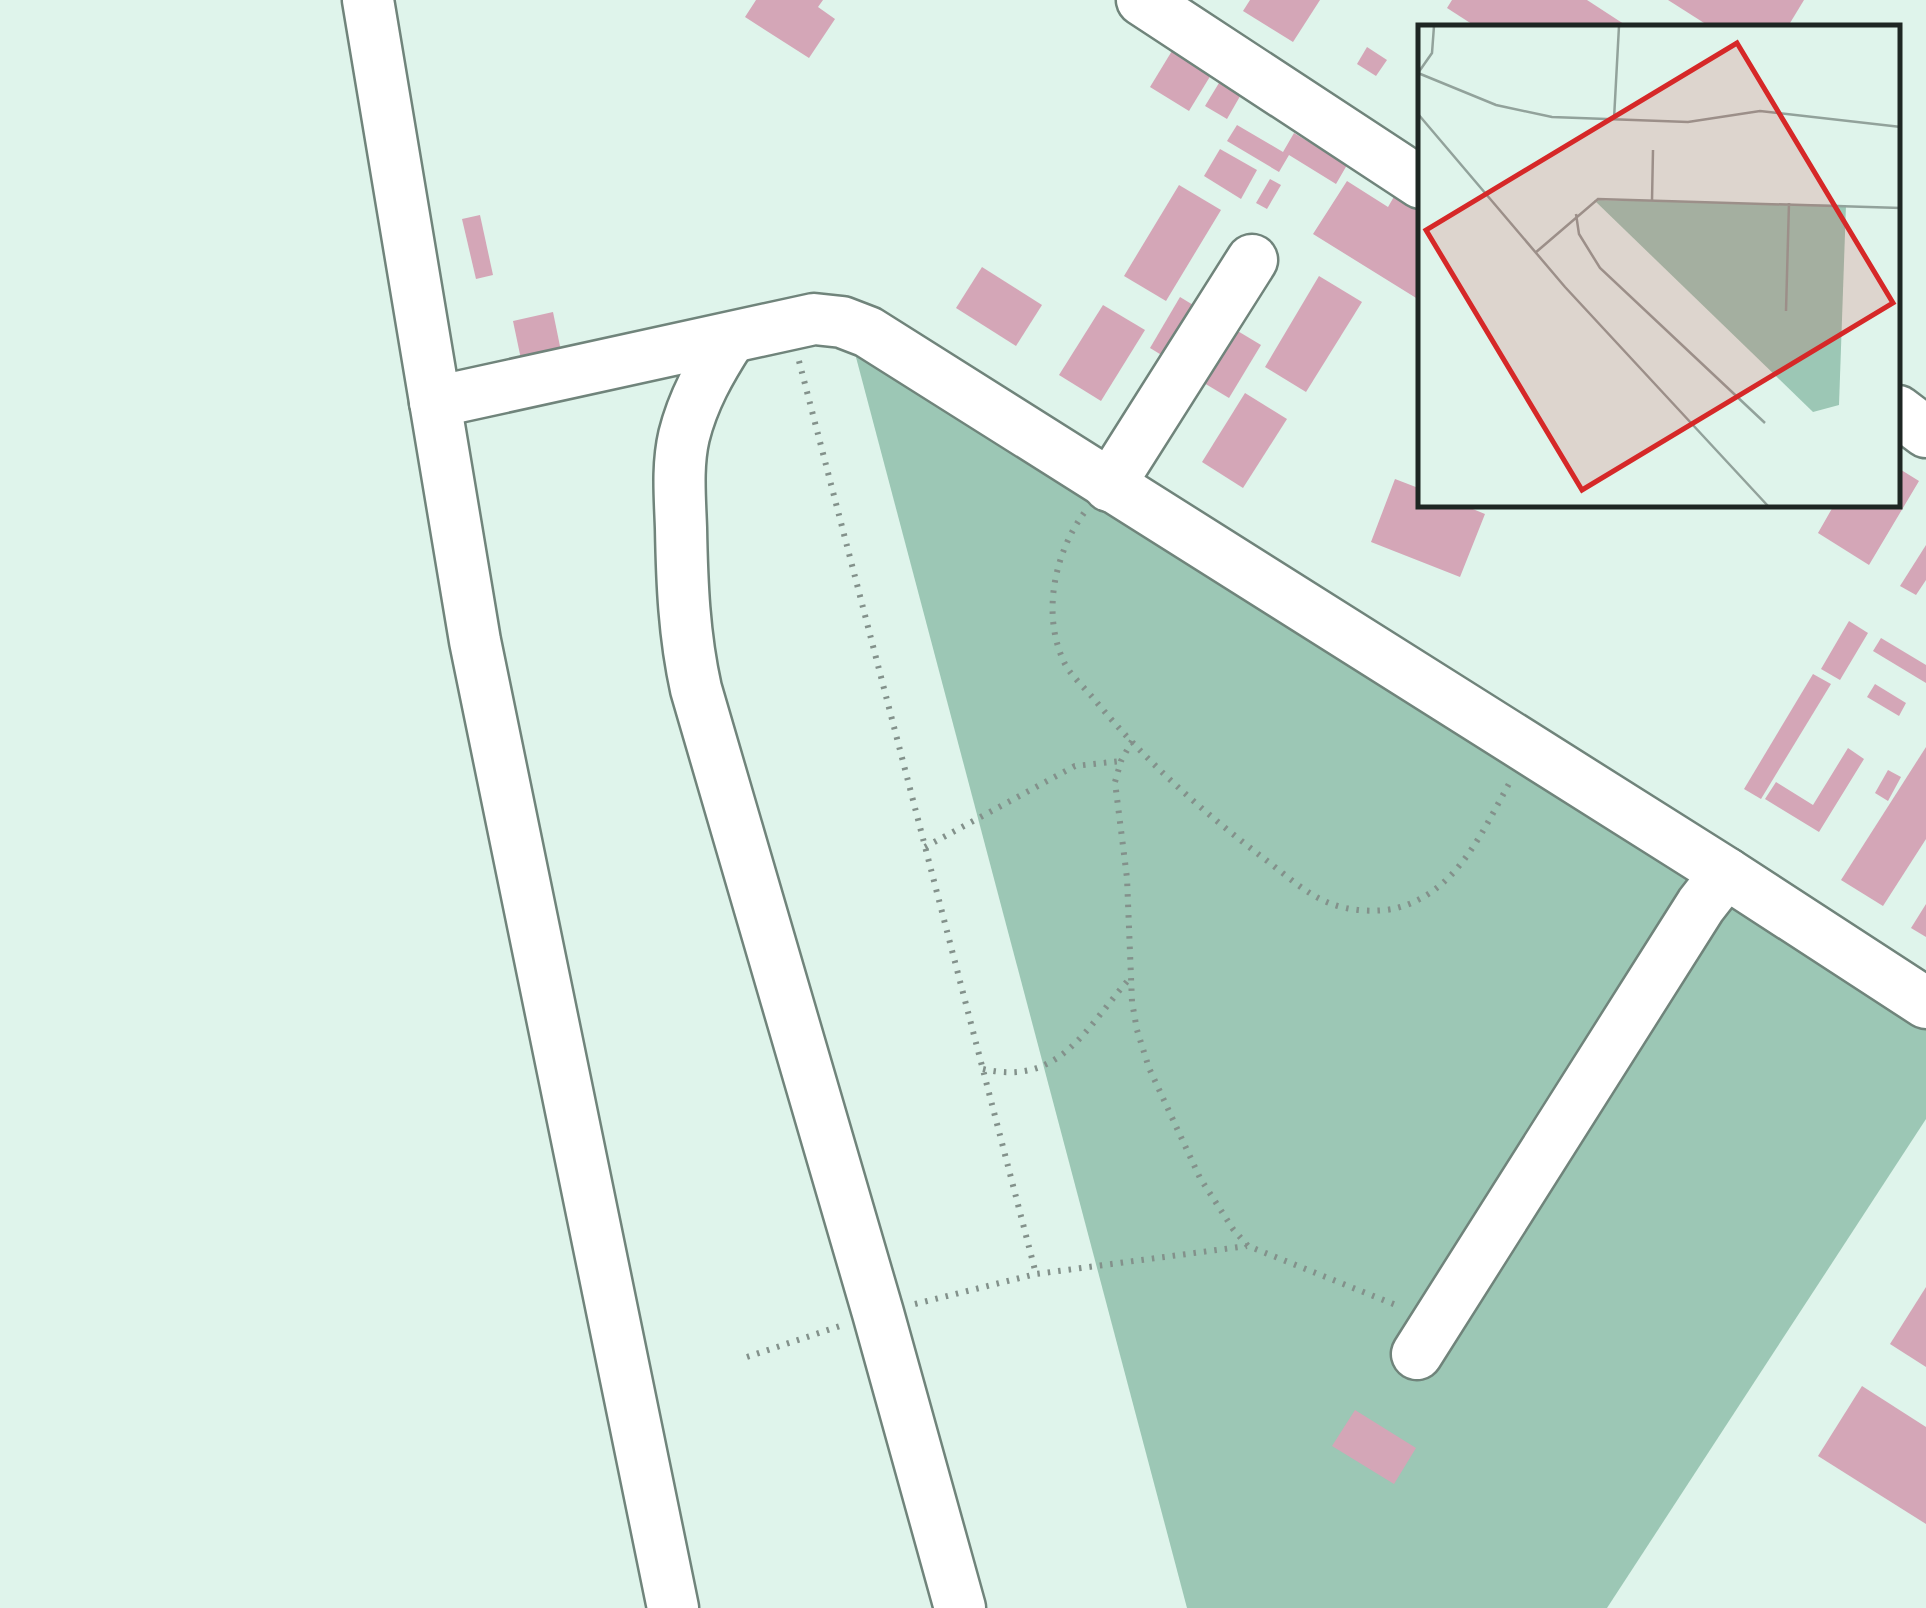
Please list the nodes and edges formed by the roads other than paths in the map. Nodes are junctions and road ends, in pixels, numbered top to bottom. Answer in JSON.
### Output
{"nodes":[{"id":1,"x":368,"y":0,"type":"edge"},
{"id":2,"x":1155,"y":3,"type":"edge"},
{"id":3,"x":1418,"y":181,"type":"edge"},
{"id":4,"x":1252,"y":260,"type":"dead end"},
{"id":5,"x":730,"y":339,"type":"junction"},
{"id":6,"x":435,"y":402,"type":"junction"},
{"id":7,"x":1901,"y":413,"type":"edge"},
{"id":8,"x":1926,"y":432,"type":"edge"},
{"id":9,"x":1109,"y":486,"type":"junction"},
{"id":10,"x":1726,"y":873,"type":"junction"},
{"id":11,"x":1926,"y":1004,"type":"edge"},
{"id":12,"x":1427,"y":1338,"type":"road end"},
{"id":13,"x":674,"y":1608,"type":"edge"},
{"id":14,"x":960,"y":1608,"type":"edge"}],
"edges":[{"from":1,"to":6,"type":"street"},
{"from":2,"to":3,"type":"street"},
{"from":4,"to":9,"type":"street"},
{"from":5,"to":6,"type":"street"},
{"from":5,"to":9,"type":"street"},
{"from":5,"to":14,"type":"street"},
{"from":6,"to":13,"type":"street"},
{"from":7,"to":8,"type":"street"},
{"from":9,"to":10,"type":"street"},
{"from":10,"to":11,"type":"street"},
{"from":10,"to":12,"type":"street"}]}
